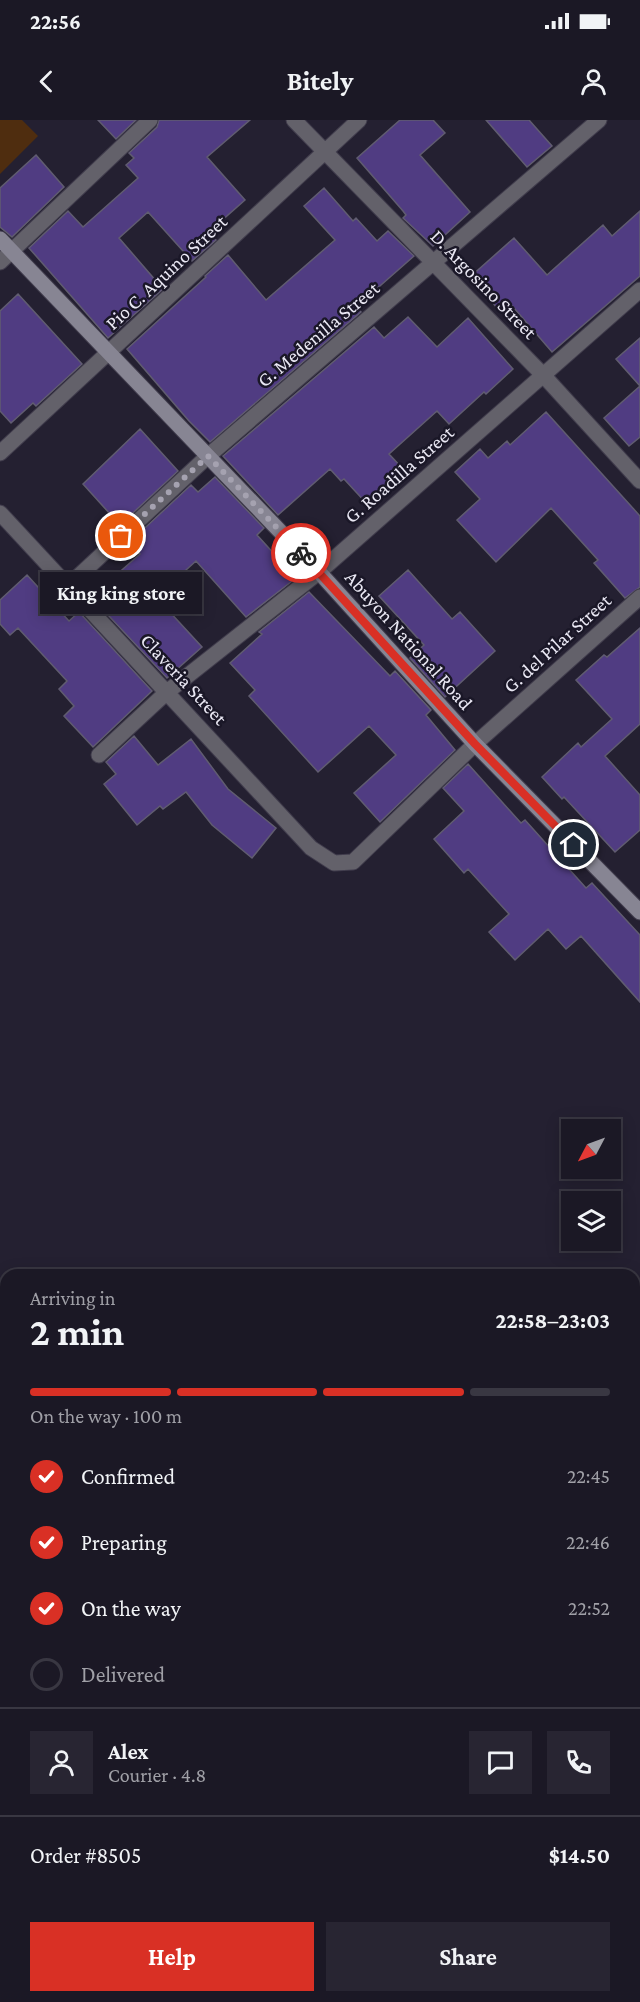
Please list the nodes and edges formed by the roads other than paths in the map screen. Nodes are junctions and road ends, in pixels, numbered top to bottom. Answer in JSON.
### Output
{"nodes":[{"id":1,"x":150,"y":120,"type":"edge"},
{"id":2,"x":294,"y":120,"type":"edge"},
{"id":3,"x":359,"y":120,"type":"edge"},
{"id":4,"x":598,"y":120,"type":"edge"},
{"id":5,"x":325,"y":151,"type":"junction"},
{"id":6,"x":0,"y":239,"type":"edge"},
{"id":7,"x":12,"y":251,"type":"junction"},
{"id":8,"x":0,"y":262,"type":"edge"},
{"id":9,"x":434,"y":264,"type":"junction"},
{"id":10,"x":640,"y":290,"type":"edge"},
{"id":11,"x":109,"y":353,"type":"junction"},
{"id":12,"x":544,"y":376,"type":"junction"},
{"id":13,"x":0,"y":453,"type":"edge"},
{"id":14,"x":208,"y":456,"type":"junction"},
{"id":15,"x":640,"y":481,"type":"edge"},
{"id":16,"x":0,"y":513,"type":"edge"},
{"id":17,"x":319,"y":572,"type":"junction"},
{"id":18,"x":69,"y":585,"type":"junction"},
{"id":19,"x":640,"y":597,"type":"edge"},
{"id":20,"x":167,"y":692,"type":"junction"},
{"id":21,"x":475,"y":744,"type":"junction"},
{"id":22,"x":99,"y":756,"type":"dead end"},
{"id":23,"x":311,"y":848,"type":"joint"},
{"id":24,"x":640,"y":912,"type":"edge"}],
"edges":[{"from":1,"to":7,"type":"street"},
{"from":2,"to":5,"type":"street","name":"D. Argosino Street"},
{"from":3,"to":5,"type":"street","name":"Pio C. Aquino Street"},
{"from":4,"to":9,"type":"street","name":"G. Medenilla Street"},
{"from":5,"to":9,"type":"street","name":"D. Argosino Street"},
{"from":5,"to":11,"type":"street","name":"Pio C. Aquino Street"},
{"from":6,"to":7,"type":"street","name":"Abuyon National Road"},
{"from":7,"to":8,"type":"street"},
{"from":7,"to":11,"type":"street","name":"Abuyon National Road"},
{"from":9,"to":12,"type":"street","name":"D. Argosino Street"},
{"from":9,"to":14,"type":"street","name":"G. Medenilla Street"},
{"from":10,"to":12,"type":"street","name":"G. Roadilla Street"},
{"from":11,"to":13,"type":"street","name":"Pio C. Aquino Street"},
{"from":11,"to":14,"type":"street","name":"Abuyon National Road"},
{"from":12,"to":15,"type":"street","name":"D. Argosino Street"},
{"from":12,"to":17,"type":"street","name":"G. Roadilla Street"},
{"from":14,"to":17,"type":"street","name":"Abuyon National Road"},
{"from":14,"to":18,"type":"street","name":"G. Medenilla Street"},
{"from":16,"to":18,"type":"street","name":"Claveria Street"},
{"from":17,"to":20,"type":"street","name":"G. Roadilla Street"},
{"from":17,"to":21,"type":"street","name":"Abuyon National Road"},
{"from":18,"to":20,"type":"street","name":"Claveria Street"},
{"from":19,"to":21,"type":"street","name":"G. del Pilar Street"},
{"from":20,"to":22,"type":"street","name":"G. Roadilla Street"},
{"from":20,"to":23,"type":"street","name":"Claveria Street"},
{"from":21,"to":23,"type":"street","name":"G. del Pilar Street"},
{"from":21,"to":24,"type":"street","name":"Abuyon National Road"}]}
